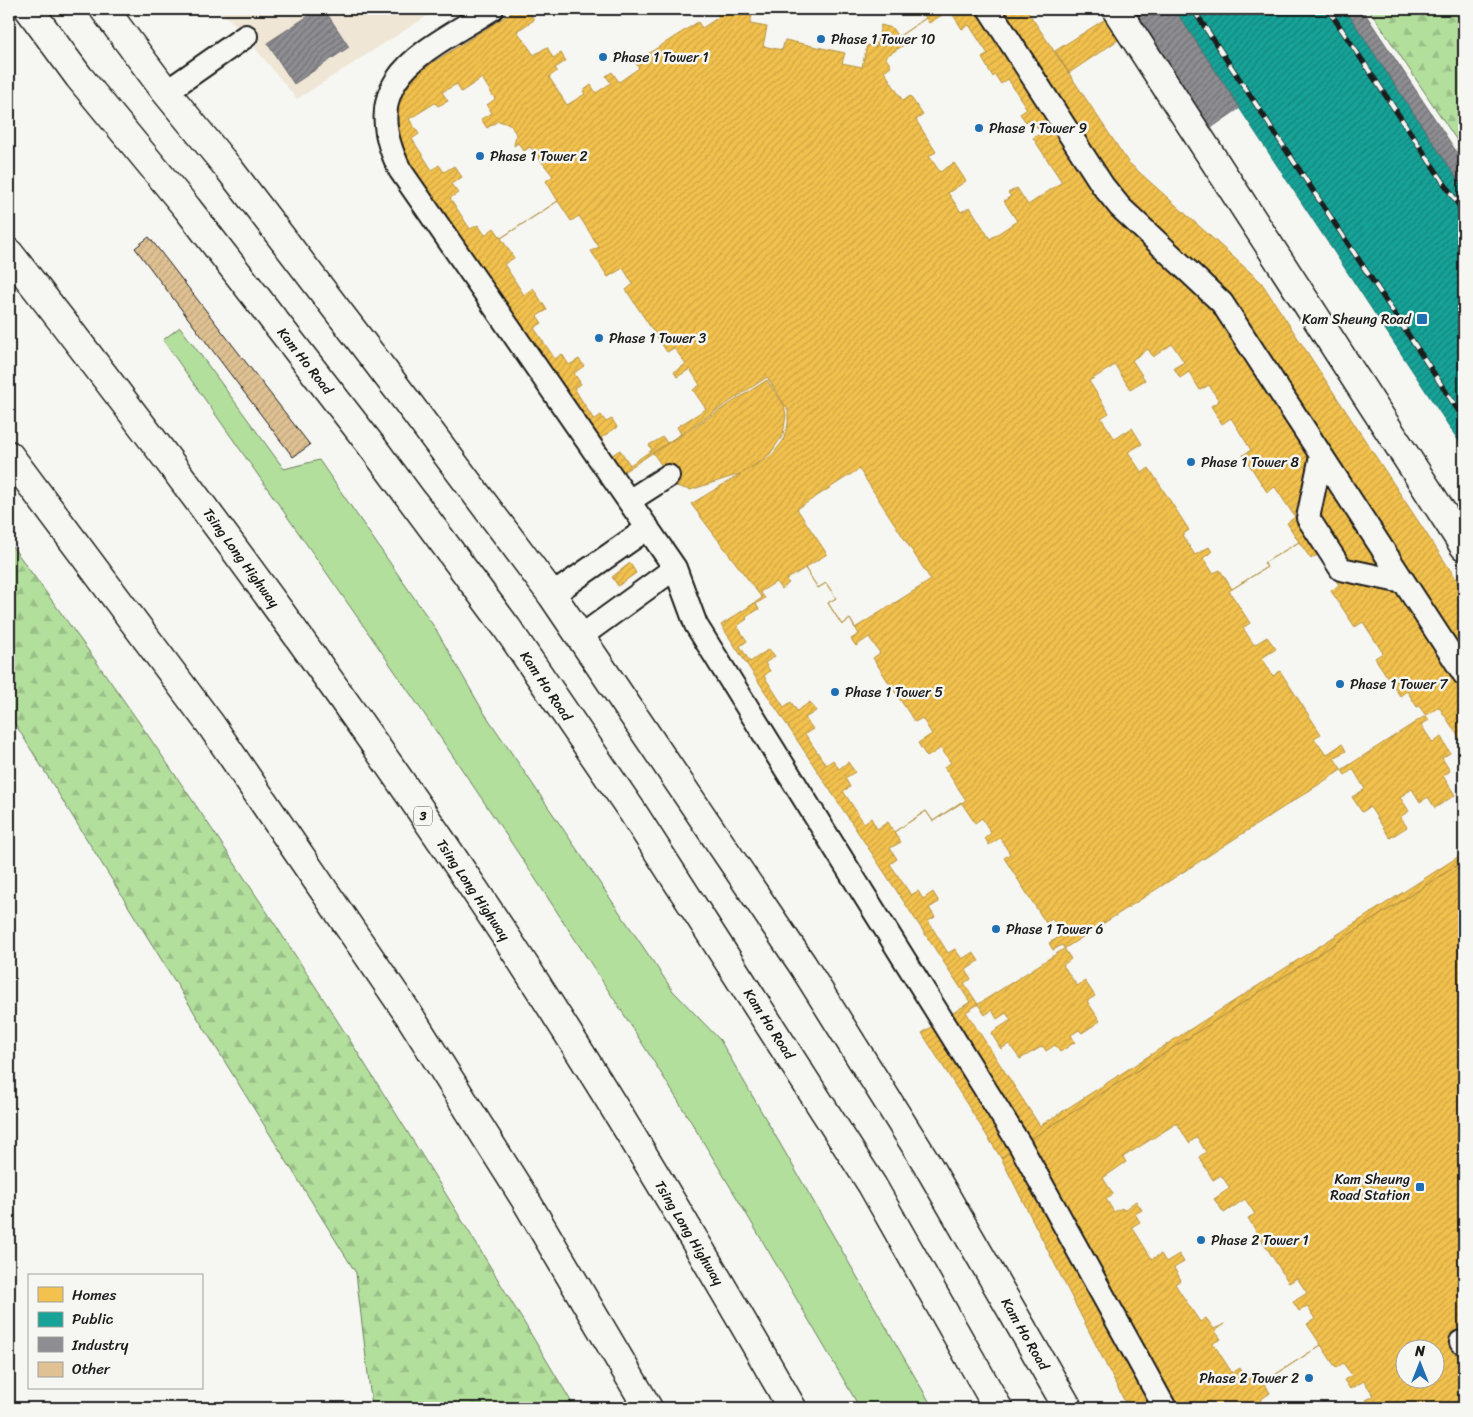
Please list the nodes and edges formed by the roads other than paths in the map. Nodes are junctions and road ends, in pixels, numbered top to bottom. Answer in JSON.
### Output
{"nodes":[{"id":1,"x":30,"y":9,"type":"edge"},
{"id":2,"x":104,"y":9,"type":"edge"},
{"id":3,"x":492,"y":9,"type":"edge"},
{"id":4,"x":989,"y":9,"type":"edge"},
{"id":5,"x":1116,"y":9,"type":"edge"},
{"id":6,"x":246,"y":36,"type":"dead end"},
{"id":7,"x":166,"y":92,"type":"junction"},
{"id":8,"x":9,"y":254,"type":"edge"},
{"id":9,"x":9,"y":455,"type":"edge"},
{"id":10,"x":1321,"y":456,"type":"junction"},
{"id":11,"x":668,"y":476,"type":"dead end"},
{"id":12,"x":629,"y":501,"type":"junction"},
{"id":13,"x":648,"y":528,"type":"junction"},
{"id":14,"x":1464,"y":546,"type":"edge"},
{"id":15,"x":675,"y":568,"type":"junction"},
{"id":16,"x":1403,"y":582,"type":"junction"},
{"id":17,"x":552,"y":594,"type":"junction"},
{"id":18,"x":580,"y":637,"type":"junction"},
{"id":19,"x":1464,"y":674,"type":"edge"},
{"id":20,"x":648,"y":1408,"type":"edge"},
{"id":21,"x":792,"y":1408,"type":"edge"},
{"id":22,"x":998,"y":1408,"type":"edge"},
{"id":23,"x":1068,"y":1408,"type":"edge"},
{"id":24,"x":1165,"y":1408,"type":"edge"}],
"edges":[{"from":1,"to":22,"type":"main road","name":"Kam Ho Road"},
{"from":2,"to":7,"type":"main road","name":"Kam Ho Road"},
{"from":3,"to":12,"type":"lane"},
{"from":4,"to":10,"type":"lane"},
{"from":5,"to":14,"type":"main road"},
{"from":6,"to":7,"type":"lane"},
{"from":7,"to":17,"type":"main road","name":"Kam Ho Road"},
{"from":8,"to":21,"type":"main road","name":"Tsing Long Highway","number":"3"},
{"from":9,"to":20,"type":"main road"},
{"from":10,"to":16,"type":"lane"},
{"from":10,"to":16,"type":"lane"},
{"from":11,"to":12,"type":"lane"},
{"from":12,"to":13,"type":"lane"},
{"from":13,"to":15,"type":"lane"},
{"from":13,"to":17,"type":"lane"},
{"from":15,"to":18,"type":"lane"},
{"from":15,"to":24,"type":"lane"},
{"from":16,"to":19,"type":"lane"},
{"from":17,"to":18,"type":"main road","name":"Kam Ho Road"},
{"from":18,"to":23,"type":"main road","name":"Kam Ho Road"}]}
